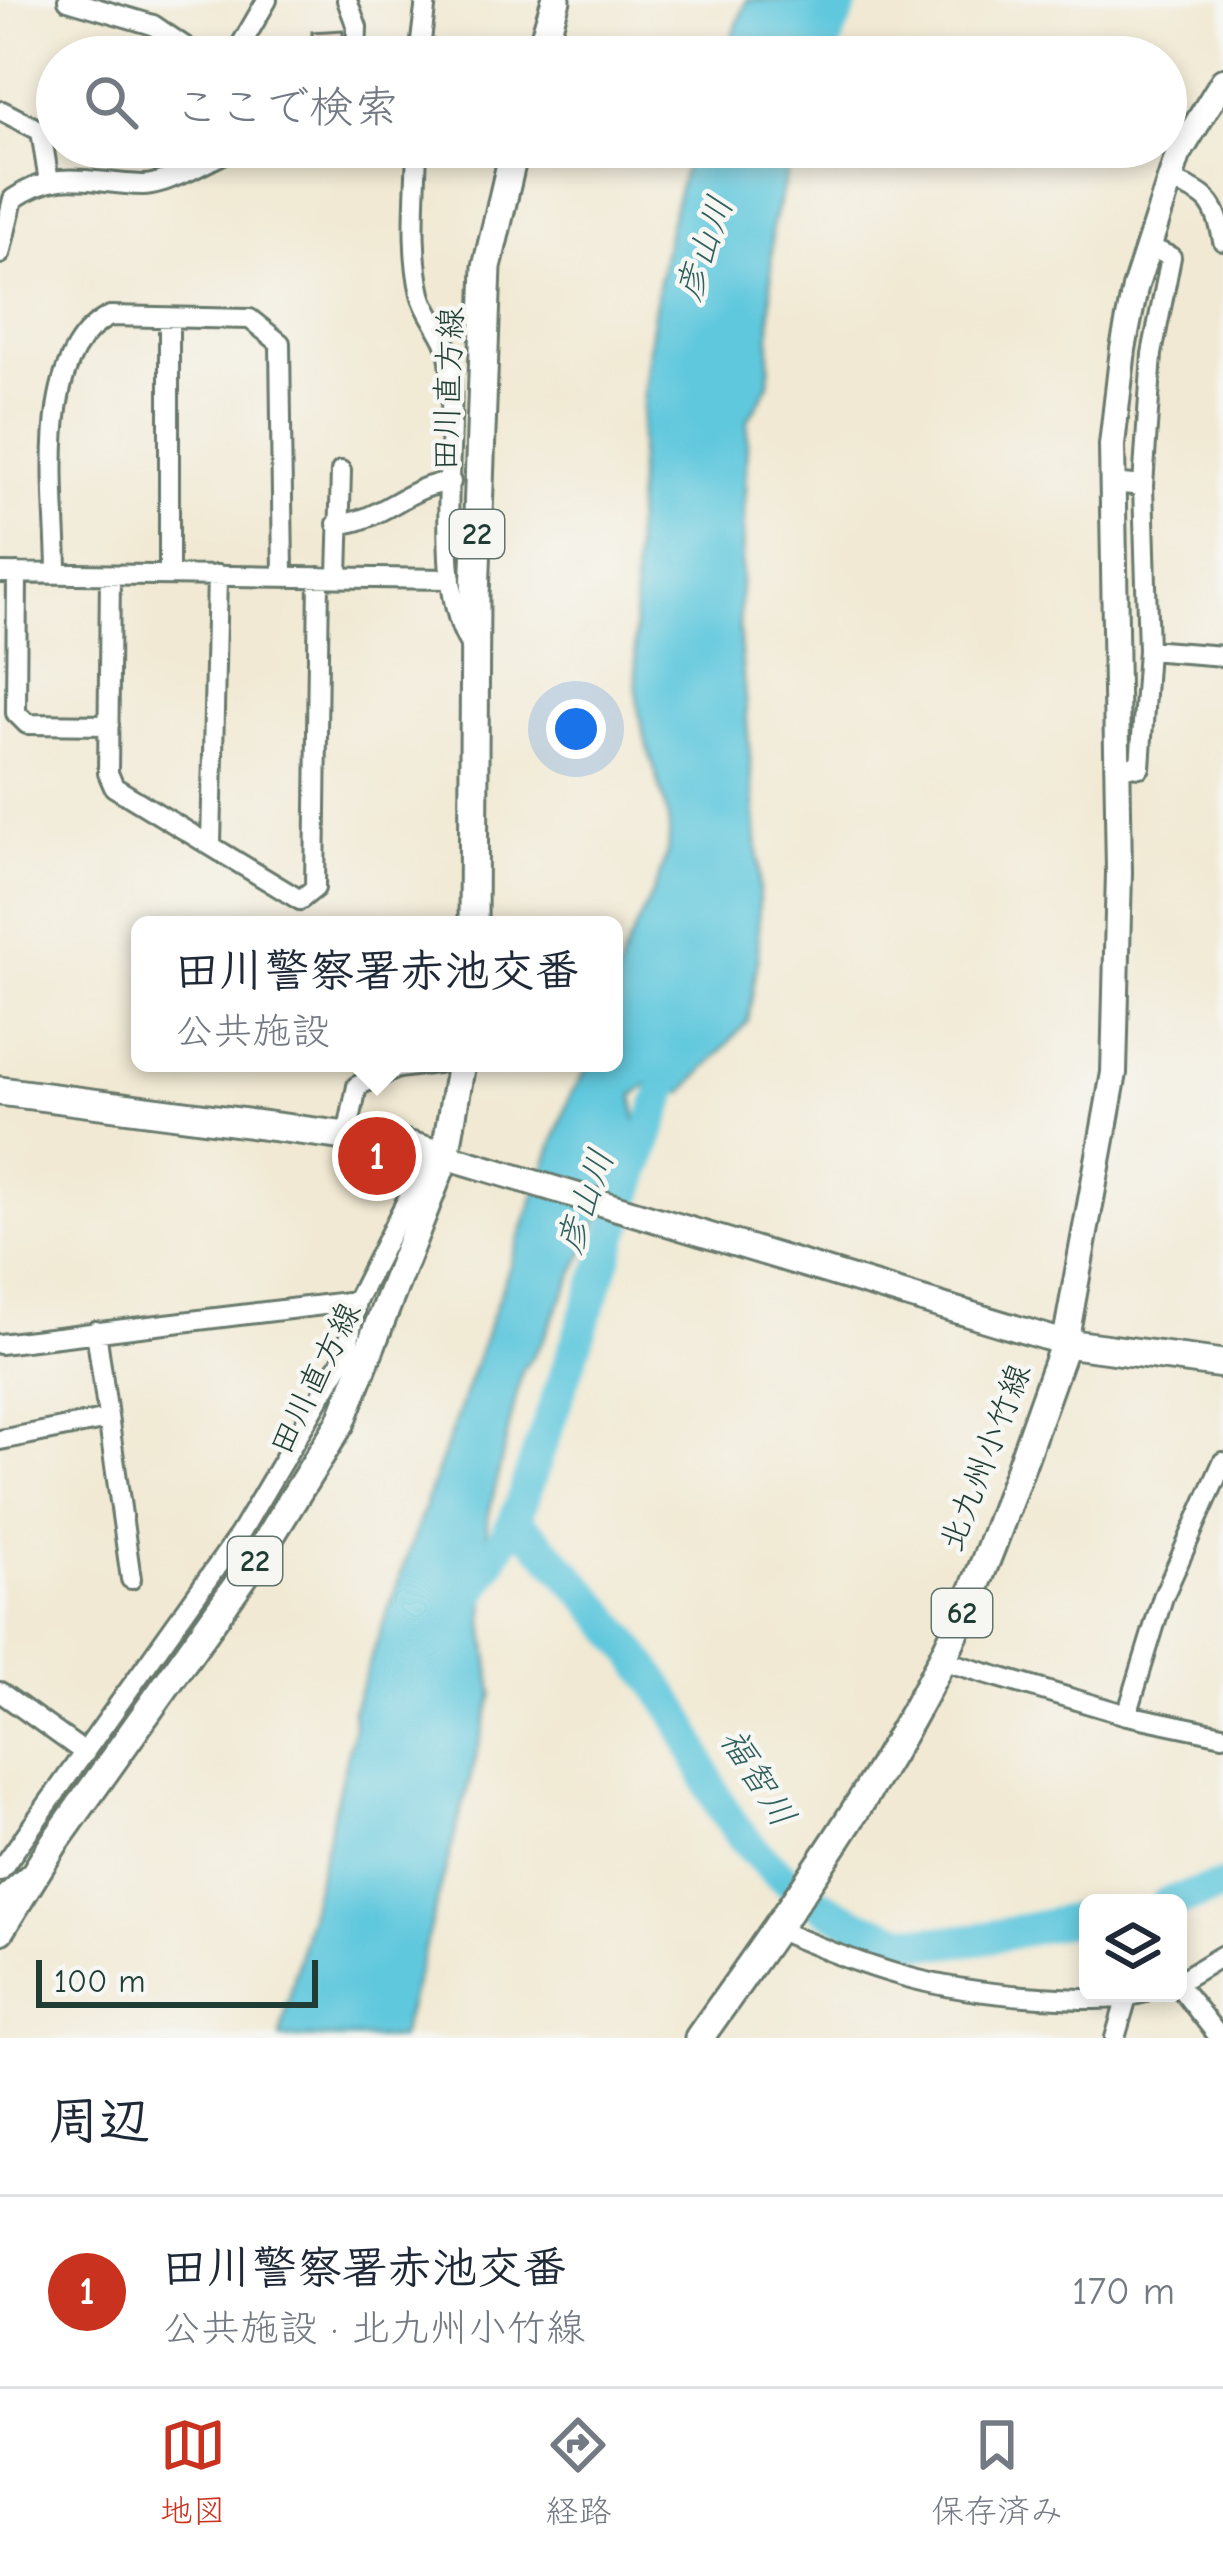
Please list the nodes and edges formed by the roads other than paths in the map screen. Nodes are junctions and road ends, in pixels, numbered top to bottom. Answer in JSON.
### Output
{"nodes":[{"id":1,"x":68,"y":0,"type":"edge"},
{"id":2,"x":267,"y":0,"type":"edge"},
{"id":3,"x":347,"y":0,"type":"edge"},
{"id":4,"x":426,"y":0,"type":"edge"},
{"id":5,"x":556,"y":0,"type":"edge"},
{"id":6,"x":169,"y":36,"type":"edge"},
{"id":7,"x":246,"y":36,"type":"edge"},
{"id":8,"x":357,"y":36,"type":"edge"},
{"id":9,"x":422,"y":36,"type":"edge"},
{"id":10,"x":545,"y":36,"type":"edge"},
{"id":11,"x":1223,"y":81,"type":"edge"},
{"id":12,"x":2,"y":112,"type":"edge"},
{"id":13,"x":36,"y":129,"type":"edge"},
{"id":14,"x":1187,"y":147,"type":"edge"},
{"id":15,"x":47,"y":168,"type":"edge"},
{"id":16,"x":190,"y":168,"type":"edge"},
{"id":17,"x":195,"y":168,"type":"edge"},
{"id":18,"x":417,"y":168,"type":"edge"},
{"id":19,"x":510,"y":168,"type":"edge"},
{"id":20,"x":1176,"y":168,"type":"edge"},
{"id":21,"x":189,"y":171,"type":"junction"},
{"id":22,"x":1169,"y":180,"type":"junction"},
{"id":23,"x":49,"y":182,"type":"junction"},
{"id":24,"x":1223,"y":241,"type":"edge"},
{"id":25,"x":1148,"y":246,"type":"junction"},
{"id":26,"x":0,"y":254,"type":"edge"},
{"id":27,"x":169,"y":319,"type":"junction"},
{"id":28,"x":341,"y":471,"type":"dead end"},
{"id":29,"x":451,"y":482,"type":"junction"},
{"id":30,"x":1112,"y":483,"type":"junction"},
{"id":31,"x":1143,"y":486,"type":"junction"},
{"id":32,"x":338,"y":524,"type":"junction"},
{"id":33,"x":57,"y":572,"type":"junction"},
{"id":34,"x":9,"y":573,"type":"edge"},
{"id":35,"x":169,"y":574,"type":"junction"},
{"id":36,"x":283,"y":574,"type":"junction"},
{"id":37,"x":110,"y":575,"type":"junction"},
{"id":38,"x":217,"y":575,"type":"junction"},
{"id":39,"x":328,"y":577,"type":"junction"},
{"id":40,"x":451,"y":579,"type":"junction"},
{"id":41,"x":1148,"y":650,"type":"junction"},
{"id":42,"x":477,"y":654,"type":"junction"},
{"id":43,"x":1223,"y":656,"type":"edge"},
{"id":44,"x":109,"y":725,"type":"junction"},
{"id":45,"x":1117,"y":765,"type":"junction"},
{"id":46,"x":211,"y":845,"type":"junction"},
{"id":47,"x":473,"y":916,"type":"edge"},
{"id":48,"x":388,"y":1072,"type":"edge"},
{"id":49,"x":461,"y":1072,"type":"edge"},
{"id":50,"x":0,"y":1090,"type":"edge"},
{"id":51,"x":347,"y":1136,"type":"junction"},
{"id":52,"x":456,"y":1158,"type":"junction"},
{"id":53,"x":356,"y":1300,"type":"junction"},
{"id":54,"x":96,"y":1331,"type":"junction"},
{"id":55,"x":1054,"y":1339,"type":"junction"},
{"id":56,"x":0,"y":1344,"type":"edge"},
{"id":57,"x":1223,"y":1364,"type":"edge"},
{"id":58,"x":108,"y":1419,"type":"junction"},
{"id":59,"x":0,"y":1440,"type":"edge"},
{"id":60,"x":1223,"y":1462,"type":"edge"},
{"id":61,"x":131,"y":1579,"type":"dead end"},
{"id":62,"x":941,"y":1660,"type":"junction"},
{"id":63,"x":0,"y":1692,"type":"edge"},
{"id":64,"x":1127,"y":1715,"type":"junction"},
{"id":65,"x":1223,"y":1735,"type":"edge"},
{"id":66,"x":85,"y":1753,"type":"junction"},
{"id":67,"x":43,"y":1862,"type":"junction"},
{"id":68,"x":0,"y":1871,"type":"edge"},
{"id":69,"x":0,"y":1899,"type":"edge"},
{"id":70,"x":779,"y":1926,"type":"junction"},
{"id":71,"x":0,"y":1930,"type":"edge"},
{"id":72,"x":1223,"y":1955,"type":"edge"},
{"id":73,"x":1187,"y":1978,"type":"edge"},
{"id":74,"x":1079,"y":1994,"type":"edge"},
{"id":75,"x":1187,"y":1996,"type":"edge"},
{"id":76,"x":1131,"y":2002,"type":"edge"},
{"id":77,"x":699,"y":2038,"type":"edge"},
{"id":78,"x":1115,"y":2038,"type":"edge"},
{"id":79,"x":1220,"y":2038,"type":"edge"}],
"edges":[{"from":1,"to":6,"type":"street"},
{"from":2,"to":7,"type":"street"},
{"from":3,"to":8,"type":"street"},
{"from":4,"to":9,"type":"street"},
{"from":5,"to":10,"type":"main road"},
{"from":11,"to":14,"type":"street"},
{"from":12,"to":13,"type":"street"},
{"from":15,"to":23,"type":"street"},
{"from":16,"to":21,"type":"street"},
{"from":17,"to":21,"type":"street"},
{"from":18,"to":29,"type":"street"},
{"from":19,"to":42,"type":"main road","name":"田川直方線","number":"22"},
{"from":20,"to":22,"type":"street"},
{"from":21,"to":23,"type":"street"},
{"from":22,"to":24,"type":"street"},
{"from":22,"to":25,"type":"street"},
{"from":23,"to":26,"type":"street"},
{"from":25,"to":30,"type":"street"},
{"from":25,"to":31,"type":"street"},
{"from":27,"to":33,"type":"street"},
{"from":27,"to":35,"type":"street"},
{"from":27,"to":36,"type":"street"},
{"from":28,"to":32,"type":"street"},
{"from":29,"to":32,"type":"street"},
{"from":29,"to":40,"type":"street"},
{"from":30,"to":31,"type":"street"},
{"from":30,"to":45,"type":"street"},
{"from":31,"to":41,"type":"street"},
{"from":32,"to":39,"type":"street"},
{"from":33,"to":34,"type":"street"},
{"from":33,"to":37,"type":"street"},
{"from":34,"to":44,"type":"street"},
{"from":35,"to":37,"type":"street"},
{"from":35,"to":38,"type":"street"},
{"from":36,"to":38,"type":"street"},
{"from":36,"to":39,"type":"street"},
{"from":37,"to":44,"type":"street"},
{"from":38,"to":46,"type":"street"},
{"from":39,"to":40,"type":"street"},
{"from":39,"to":46,"type":"street"},
{"from":40,"to":42,"type":"street"},
{"from":41,"to":43,"type":"street"},
{"from":41,"to":45,"type":"street"},
{"from":42,"to":47,"type":"main road","name":"田川直方線","number":"22"},
{"from":44,"to":46,"type":"street"},
{"from":45,"to":55,"type":"street"},
{"from":48,"to":51,"type":"street"},
{"from":49,"to":52,"type":"main road","name":"田川直方線","number":"22"},
{"from":50,"to":51,"type":"main road"},
{"from":51,"to":52,"type":"main road"},
{"from":52,"to":53,"type":"street"},
{"from":52,"to":55,"type":"street"},
{"from":52,"to":67,"type":"main road","name":"田川直方線","number":"22"},
{"from":53,"to":54,"type":"street"},
{"from":53,"to":66,"type":"street"},
{"from":54,"to":56,"type":"street"},
{"from":54,"to":58,"type":"street"},
{"from":55,"to":57,"type":"main road","name":"北九州小竹線"},
{"from":55,"to":62,"type":"main road","name":"北九州小竹線","number":"62"},
{"from":58,"to":59,"type":"street"},
{"from":58,"to":61,"type":"street"},
{"from":60,"to":64,"type":"street"},
{"from":62,"to":64,"type":"street"},
{"from":62,"to":70,"type":"main road","name":"北九州小竹線","number":"62"},
{"from":63,"to":66,"type":"street"},
{"from":64,"to":65,"type":"street"},
{"from":66,"to":68,"type":"street"},
{"from":67,"to":69,"type":"street"},
{"from":67,"to":71,"type":"main road","name":"田川直方線","number":"22"},
{"from":70,"to":74,"type":"street"},
{"from":70,"to":77,"type":"main road","name":"北九州小竹線","number":"62"},
{"from":72,"to":73,"type":"street"},
{"from":75,"to":79,"type":"street"},
{"from":76,"to":78,"type":"street"}]}
